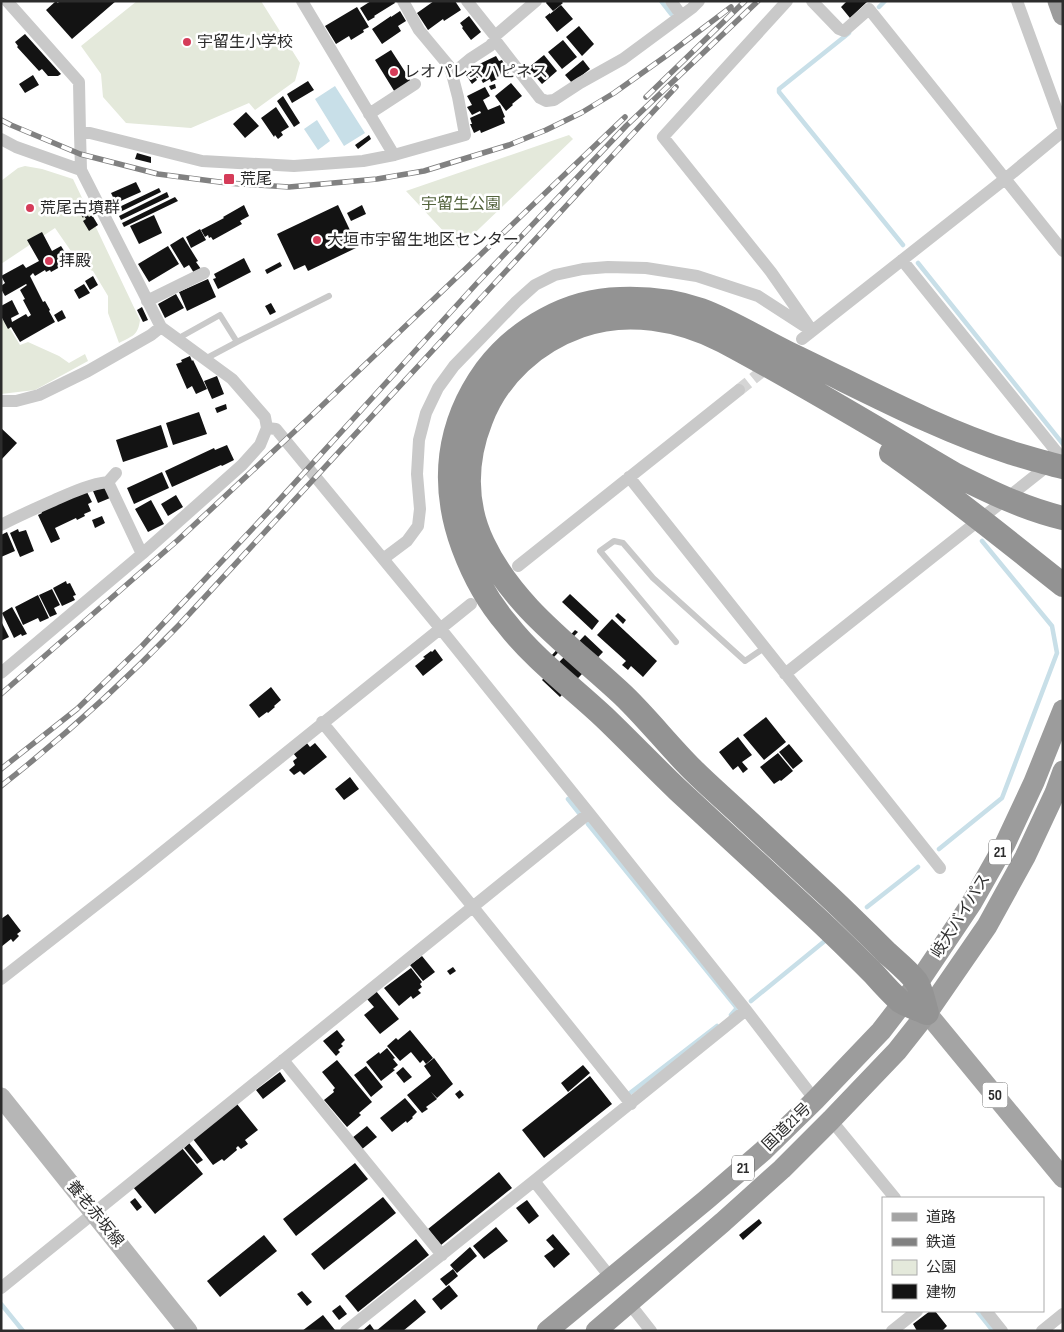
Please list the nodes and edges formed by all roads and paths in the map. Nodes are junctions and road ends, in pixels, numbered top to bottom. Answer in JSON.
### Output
{"nodes":[{"id":1,"x":7,"y":1,"type":"edge"},
{"id":2,"x":302,"y":1,"type":"edge"},
{"id":3,"x":403,"y":1,"type":"edge"},
{"id":4,"x":467,"y":1,"type":"edge"},
{"id":5,"x":536,"y":1,"type":"edge"},
{"id":6,"x":671,"y":1,"type":"edge"},
{"id":7,"x":699,"y":1,"type":"edge"},
{"id":8,"x":787,"y":1,"type":"edge"},
{"id":9,"x":812,"y":1,"type":"edge"},
{"id":10,"x":1017,"y":1,"type":"edge"},
{"id":11,"x":1058,"y":1,"type":"edge"},
{"id":12,"x":873,"y":5,"type":"edge"},
{"id":13,"x":682,"y":15,"type":"junction"},
{"id":14,"x":1063,"y":15,"type":"edge"},
{"id":15,"x":495,"y":38,"type":"junction"},
{"id":16,"x":452,"y":74,"type":"junction"},
{"id":17,"x":415,"y":84,"type":"dead end"},
{"id":18,"x":369,"y":114,"type":"junction"},
{"id":19,"x":1063,"y":129,"type":"edge"},
{"id":20,"x":80,"y":133,"type":"junction"},
{"id":21,"x":1,"y":140,"type":"edge"},
{"id":22,"x":394,"y":155,"type":"junction"},
{"id":23,"x":81,"y":170,"type":"junction"},
{"id":24,"x":1005,"y":179,"type":"junction"},
{"id":25,"x":1063,"y":250,"type":"edge"},
{"id":26,"x":902,"y":260,"type":"junction"},
{"id":27,"x":204,"y":273,"type":"dead end"},
{"id":28,"x":329,"y":296,"type":"dead end"},
{"id":29,"x":147,"y":301,"type":"junction"},
{"id":30,"x":161,"y":327,"type":"junction"},
{"id":31,"x":807,"y":335,"type":"junction"},
{"id":32,"x":177,"y":339,"type":"junction"},
{"id":33,"x":236,"y":342,"type":"junction"},
{"id":34,"x":761,"y":350,"type":"junction"},
{"id":35,"x":205,"y":359,"type":"junction"},
{"id":36,"x":739,"y":390,"type":"tunnel mouth"},
{"id":37,"x":1,"y":401,"type":"edge"},
{"id":38,"x":267,"y":428,"type":"junction"},
{"id":39,"x":928,"y":449,"type":"junction"},
{"id":40,"x":1063,"y":466,"type":"edge"},
{"id":41,"x":629,"y":477,"type":"junction"},
{"id":42,"x":1063,"y":501,"type":"edge"},
{"id":43,"x":1063,"y":518,"type":"edge"},
{"id":44,"x":1,"y":526,"type":"edge"},
{"id":45,"x":142,"y":554,"type":"junction"},
{"id":46,"x":384,"y":559,"type":"junction"},
{"id":47,"x":518,"y":566,"type":"dead end"},
{"id":48,"x":1063,"y":585,"type":"edge"},
{"id":49,"x":471,"y":604,"type":"dead end"},
{"id":50,"x":440,"y":628,"type":"junction"},
{"id":51,"x":676,"y":642,"type":"dead end"},
{"id":52,"x":764,"y":648,"type":"junction"},
{"id":53,"x":3,"y":666,"type":"edge"},
{"id":54,"x":785,"y":674,"type":"junction"},
{"id":55,"x":1063,"y":710,"type":"edge"},
{"id":56,"x":322,"y":722,"type":"junction"},
{"id":57,"x":1063,"y":771,"type":"edge"},
{"id":58,"x":589,"y":813,"type":"junction"},
{"id":59,"x":940,"y":868,"type":"dead end"},
{"id":60,"x":473,"y":907,"type":"junction"},
{"id":61,"x":1,"y":979,"type":"edge"},
{"id":62,"x":918,"y":983,"type":"junction"},
{"id":63,"x":903,"y":1003,"type":"junction"},
{"id":64,"x":746,"y":1010,"type":"junction"},
{"id":65,"x":927,"y":1013,"type":"junction"},
{"id":66,"x":283,"y":1060,"type":"junction"},
{"id":67,"x":1,"y":1098,"type":"edge"},
{"id":68,"x":815,"y":1100,"type":"junction"},
{"id":69,"x":631,"y":1104,"type":"junction"},
{"id":70,"x":831,"y":1120,"type":"junction"},
{"id":71,"x":1063,"y":1178,"type":"edge"},
{"id":72,"x":534,"y":1181,"type":"junction"},
{"id":73,"x":894,"y":1197,"type":"edge"},
{"id":74,"x":94,"y":1213,"type":"junction"},
{"id":75,"x":442,"y":1255,"type":"junction"},
{"id":76,"x":611,"y":1278,"type":"junction"},
{"id":77,"x":1,"y":1288,"type":"edge"},
{"id":78,"x":629,"y":1303,"type":"junction"},
{"id":79,"x":916,"y":1312,"type":"edge"},
{"id":80,"x":987,"y":1312,"type":"edge"},
{"id":81,"x":1063,"y":1314,"type":"edge"},
{"id":82,"x":188,"y":1331,"type":"edge"},
{"id":83,"x":346,"y":1331,"type":"edge"},
{"id":84,"x":547,"y":1331,"type":"edge"},
{"id":85,"x":596,"y":1331,"type":"edge"},
{"id":86,"x":651,"y":1331,"type":"edge"},
{"id":87,"x":892,"y":1331,"type":"edge"},
{"id":88,"x":1002,"y":1331,"type":"edge"},
{"id":89,"x":1042,"y":1331,"type":"edge"}],
"edges":[{"from":1,"to":20,"type":"street"},
{"from":2,"to":18,"type":"street"},
{"from":3,"to":16,"type":"street"},
{"from":4,"to":15,"type":"street"},
{"from":5,"to":15,"type":"street"},
{"from":6,"to":13,"type":"street"},
{"from":7,"to":13,"type":"street"},
{"from":8,"to":31,"type":"street"},
{"from":9,"to":12,"type":"street"},
{"from":10,"to":19,"type":"street"},
{"from":11,"to":14,"type":"highway"},
{"from":12,"to":24,"type":"street"},
{"from":13,"to":15,"type":"street"},
{"from":15,"to":16,"type":"street"},
{"from":16,"to":22,"type":"street"},
{"from":17,"to":18,"type":"street"},
{"from":18,"to":22,"type":"street"},
{"from":19,"to":24,"type":"street"},
{"from":20,"to":22,"type":"street"},
{"from":20,"to":23,"type":"street"},
{"from":21,"to":23,"type":"street"},
{"from":23,"to":29,"type":"street"},
{"from":24,"to":25,"type":"street"},
{"from":24,"to":26,"type":"street"},
{"from":26,"to":31,"type":"street"},
{"from":26,"to":54,"type":"street"},
{"from":27,"to":29,"type":"street"},
{"from":28,"to":33,"type":"lane"},
{"from":29,"to":30,"type":"street"},
{"from":30,"to":32,"type":"street"},
{"from":30,"to":37,"type":"street"},
{"from":31,"to":46,"type":"street"},
{"from":32,"to":33,"type":"lane"},
{"from":32,"to":35,"type":"street"},
{"from":33,"to":35,"type":"lane"},
{"from":34,"to":39,"type":"highway"},
{"from":34,"to":39,"type":"highway"},
{"from":34,"to":62,"type":"highway"},
{"from":34,"to":63,"type":"highway"},
{"from":35,"to":38,"type":"street"},
{"from":36,"to":41,"type":"street"},
{"from":38,"to":45,"type":"street"},
{"from":38,"to":46,"type":"street"},
{"from":39,"to":40,"type":"highway"},
{"from":39,"to":42,"type":"highway"},
{"from":39,"to":43,"type":"highway"},
{"from":39,"to":48,"type":"highway"},
{"from":41,"to":47,"type":"street"},
{"from":41,"to":52,"type":"street"},
{"from":44,"to":45,"type":"street"},
{"from":45,"to":53,"type":"street"},
{"from":46,"to":50,"type":"street"},
{"from":49,"to":50,"type":"street"},
{"from":50,"to":56,"type":"street"},
{"from":50,"to":58,"type":"street"},
{"from":51,"to":52,"type":"lane"},
{"from":52,"to":54,"type":"street"},
{"from":54,"to":59,"type":"street"},
{"from":55,"to":62,"type":"highway","name":"岐大バイパス","number":"21"},
{"from":56,"to":60,"type":"street"},
{"from":56,"to":61,"type":"street"},
{"from":57,"to":65,"type":"highway","name":"岐大バイパス","number":"21"},
{"from":58,"to":60,"type":"street"},
{"from":58,"to":64,"type":"street"},
{"from":60,"to":66,"type":"street"},
{"from":60,"to":69,"type":"street"},
{"from":62,"to":63,"type":"highway","name":"国道21号","number":"21"},
{"from":62,"to":65,"type":"highway"},
{"from":63,"to":65,"type":"highway"},
{"from":63,"to":68,"type":"highway","name":"国道21号","number":"21"},
{"from":64,"to":68,"type":"street"},
{"from":64,"to":69,"type":"street"},
{"from":65,"to":70,"type":"highway","name":"国道21号","number":"21"},
{"from":65,"to":71,"type":"main road","number":"50"},
{"from":66,"to":74,"type":"street"},
{"from":66,"to":75,"type":"street"},
{"from":67,"to":74,"type":"main road","name":"養老赤坂線"},
{"from":68,"to":76,"type":"highway","name":"国道21号","number":"21"},
{"from":69,"to":72,"type":"street"},
{"from":70,"to":73,"type":"street"},
{"from":70,"to":78,"type":"highway","name":"国道21号","number":"21"},
{"from":72,"to":75,"type":"street"},
{"from":72,"to":76,"type":"street"},
{"from":74,"to":77,"type":"street"},
{"from":74,"to":82,"type":"main road","name":"養老赤坂線"},
{"from":75,"to":83,"type":"street"},
{"from":76,"to":84,"type":"highway","name":"国道21号","number":"21"},
{"from":78,"to":85,"type":"highway","name":"国道21号","number":"21"},
{"from":78,"to":86,"type":"street"},
{"from":79,"to":87,"type":"street"},
{"from":80,"to":88,"type":"street"},
{"from":81,"to":89,"type":"street"}]}
